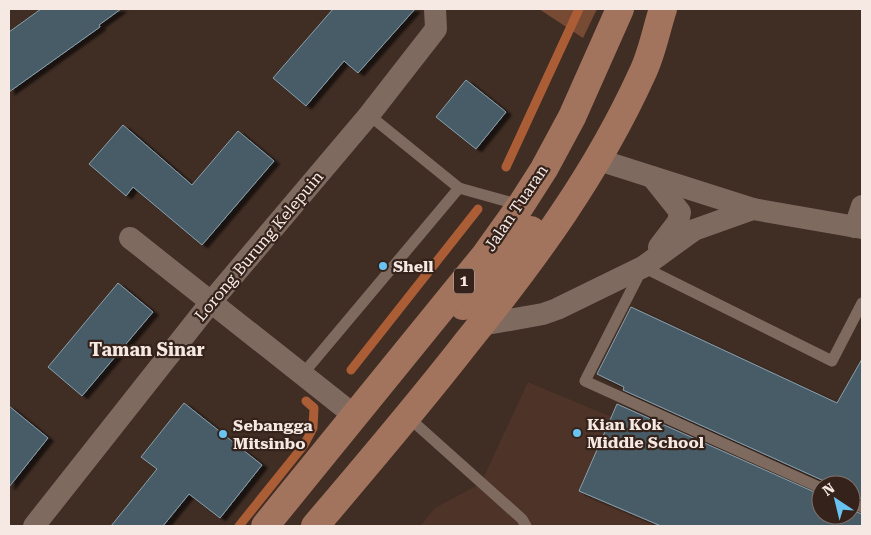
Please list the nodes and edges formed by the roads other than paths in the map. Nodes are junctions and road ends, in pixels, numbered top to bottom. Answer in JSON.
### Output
{"nodes":[{"id":1,"x":436,"y":9,"type":"edge"},
{"id":2,"x":620,"y":9,"type":"edge"},
{"id":3,"x":663,"y":9,"type":"edge"},
{"id":4,"x":369,"y":115,"type":"junction"},
{"id":5,"x":599,"y":160,"type":"junction"},
{"id":6,"x":652,"y":177,"type":"junction"},
{"id":7,"x":460,"y":188,"type":"junction"},
{"id":8,"x":521,"y":205,"type":"junction"},
{"id":9,"x":862,"y":206,"type":"edge"},
{"id":10,"x":753,"y":208,"type":"junction"},
{"id":11,"x":858,"y":227,"type":"edge"},
{"id":12,"x":130,"y":238,"type":"dead end"},
{"id":13,"x":643,"y":267,"type":"junction"},
{"id":14,"x":211,"y":302,"type":"junction"},
{"id":15,"x":862,"y":303,"type":"edge"},
{"id":16,"x":481,"y":325,"type":"junction"},
{"id":17,"x":413,"y":342,"type":"junction"},
{"id":18,"x":302,"y":375,"type":"junction"},
{"id":19,"x":355,"y":416,"type":"junction"},
{"id":20,"x":408,"y":417,"type":"junction"},
{"id":21,"x":811,"y":483,"type":"edge"},
{"id":22,"x":34,"y":526,"type":"edge"},
{"id":23,"x":265,"y":526,"type":"edge"},
{"id":24,"x":315,"y":526,"type":"edge"},
{"id":25,"x":526,"y":526,"type":"edge"}],
"edges":[{"from":1,"to":4,"type":"street","name":"Lorong Burung Kelepuin"},
{"from":2,"to":8,"type":"main road","name":"Jalan Tuaran","number":"1"},
{"from":3,"to":5,"type":"main road"},
{"from":4,"to":7,"type":"lane"},
{"from":4,"to":14,"type":"street","name":"Lorong Burung Kelepuin"},
{"from":5,"to":6,"type":"street"},
{"from":5,"to":16,"type":"main road"},
{"from":5,"to":17,"type":"main road"},
{"from":6,"to":10,"type":"street"},
{"from":6,"to":13,"type":"street"},
{"from":7,"to":8,"type":"lane"},
{"from":7,"to":18,"type":"lane"},
{"from":8,"to":17,"type":"main road","name":"Jalan Tuaran","number":"1"},
{"from":9,"to":11,"type":"street"},
{"from":10,"to":11,"type":"street"},
{"from":10,"to":13,"type":"street"},
{"from":12,"to":14,"type":"street"},
{"from":13,"to":15,"type":"lane"},
{"from":13,"to":16,"type":"street"},
{"from":13,"to":21,"type":"lane"},
{"from":14,"to":18,"type":"street"},
{"from":14,"to":22,"type":"street","name":"Lorong Burung Kelepuin"},
{"from":16,"to":20,"type":"main road"},
{"from":17,"to":19,"type":"main road","name":"Jalan Tuaran","number":"1"},
{"from":18,"to":19,"type":"street"},
{"from":19,"to":23,"type":"main road","name":"Jalan Tuaran","number":"1"},
{"from":20,"to":24,"type":"main road"},
{"from":20,"to":25,"type":"lane"}]}
